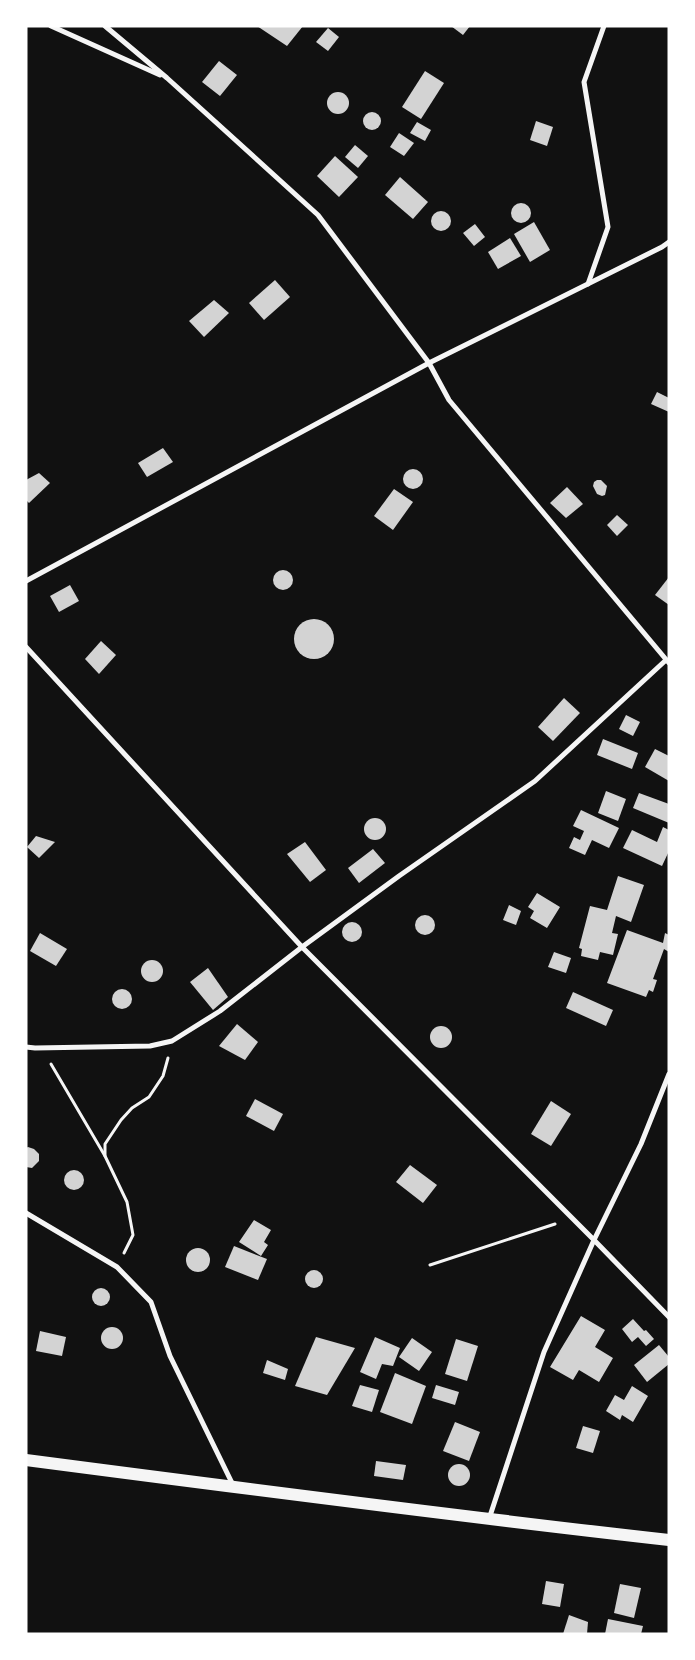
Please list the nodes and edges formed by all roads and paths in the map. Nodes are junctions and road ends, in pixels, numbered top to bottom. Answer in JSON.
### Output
{"nodes":[{"id":1,"x":51,"y":26,"type":"edge"},
{"id":2,"x":105,"y":26,"type":"edge"},
{"id":3,"x":604,"y":26,"type":"edge"},
{"id":4,"x":167,"y":78,"type":"junction"},
{"id":5,"x":669,"y":242,"type":"edge"},
{"id":6,"x":662,"y":247,"type":"junction"},
{"id":7,"x":669,"y":250,"type":"edge"},
{"id":8,"x":588,"y":284,"type":"junction"},
{"id":9,"x":429,"y":363,"type":"junction"},
{"id":10,"x":26,"y":581,"type":"edge"},
{"id":11,"x":26,"y":647,"type":"edge"},
{"id":12,"x":667,"y":662,"type":"edge"},
{"id":13,"x":302,"y":947,"type":"junction"},
{"id":14,"x":172,"y":1041,"type":"junction"},
{"id":15,"x":26,"y":1047,"type":"edge"},
{"id":16,"x":35,"y":1048,"type":"junction"},
{"id":17,"x":669,"y":1074,"type":"edge"},
{"id":18,"x":105,"y":1156,"type":"junction"},
{"id":19,"x":26,"y":1213,"type":"edge"},
{"id":20,"x":572,"y":1218,"type":"junction"},
{"id":21,"x":594,"y":1240,"type":"junction"},
{"id":22,"x":430,"y":1266,"type":"dead end"},
{"id":23,"x":117,"y":1267,"type":"junction"},
{"id":24,"x":669,"y":1317,"type":"edge"},
{"id":25,"x":26,"y":1460,"type":"edge"},
{"id":26,"x":234,"y":1488,"type":"junction"},
{"id":27,"x":488,"y":1519,"type":"junction"},
{"id":28,"x":669,"y":1540,"type":"edge"}],
"edges":[{"from":1,"to":4,"type":"street"},
{"from":2,"to":4,"type":"street"},
{"from":3,"to":8,"type":"street"},
{"from":4,"to":9,"type":"street"},
{"from":5,"to":6,"type":"street"},
{"from":6,"to":7,"type":"street"},
{"from":6,"to":8,"type":"street"},
{"from":8,"to":9,"type":"street"},
{"from":9,"to":10,"type":"street"},
{"from":9,"to":12,"type":"street"},
{"from":11,"to":13,"type":"street"},
{"from":12,"to":13,"type":"street"},
{"from":13,"to":14,"type":"street"},
{"from":13,"to":20,"type":"street"},
{"from":14,"to":16,"type":"street"},
{"from":14,"to":18,"type":"path"},
{"from":15,"to":16,"type":"street"},
{"from":16,"to":18,"type":"path"},
{"from":17,"to":21,"type":"street"},
{"from":18,"to":23,"type":"path"},
{"from":19,"to":23,"type":"street"},
{"from":20,"to":21,"type":"street"},
{"from":20,"to":22,"type":"path"},
{"from":21,"to":24,"type":"street"},
{"from":21,"to":27,"type":"street"},
{"from":23,"to":26,"type":"street"},
{"from":25,"to":26,"type":"main road"},
{"from":26,"to":27,"type":"main road"},
{"from":27,"to":28,"type":"main road"}]}
